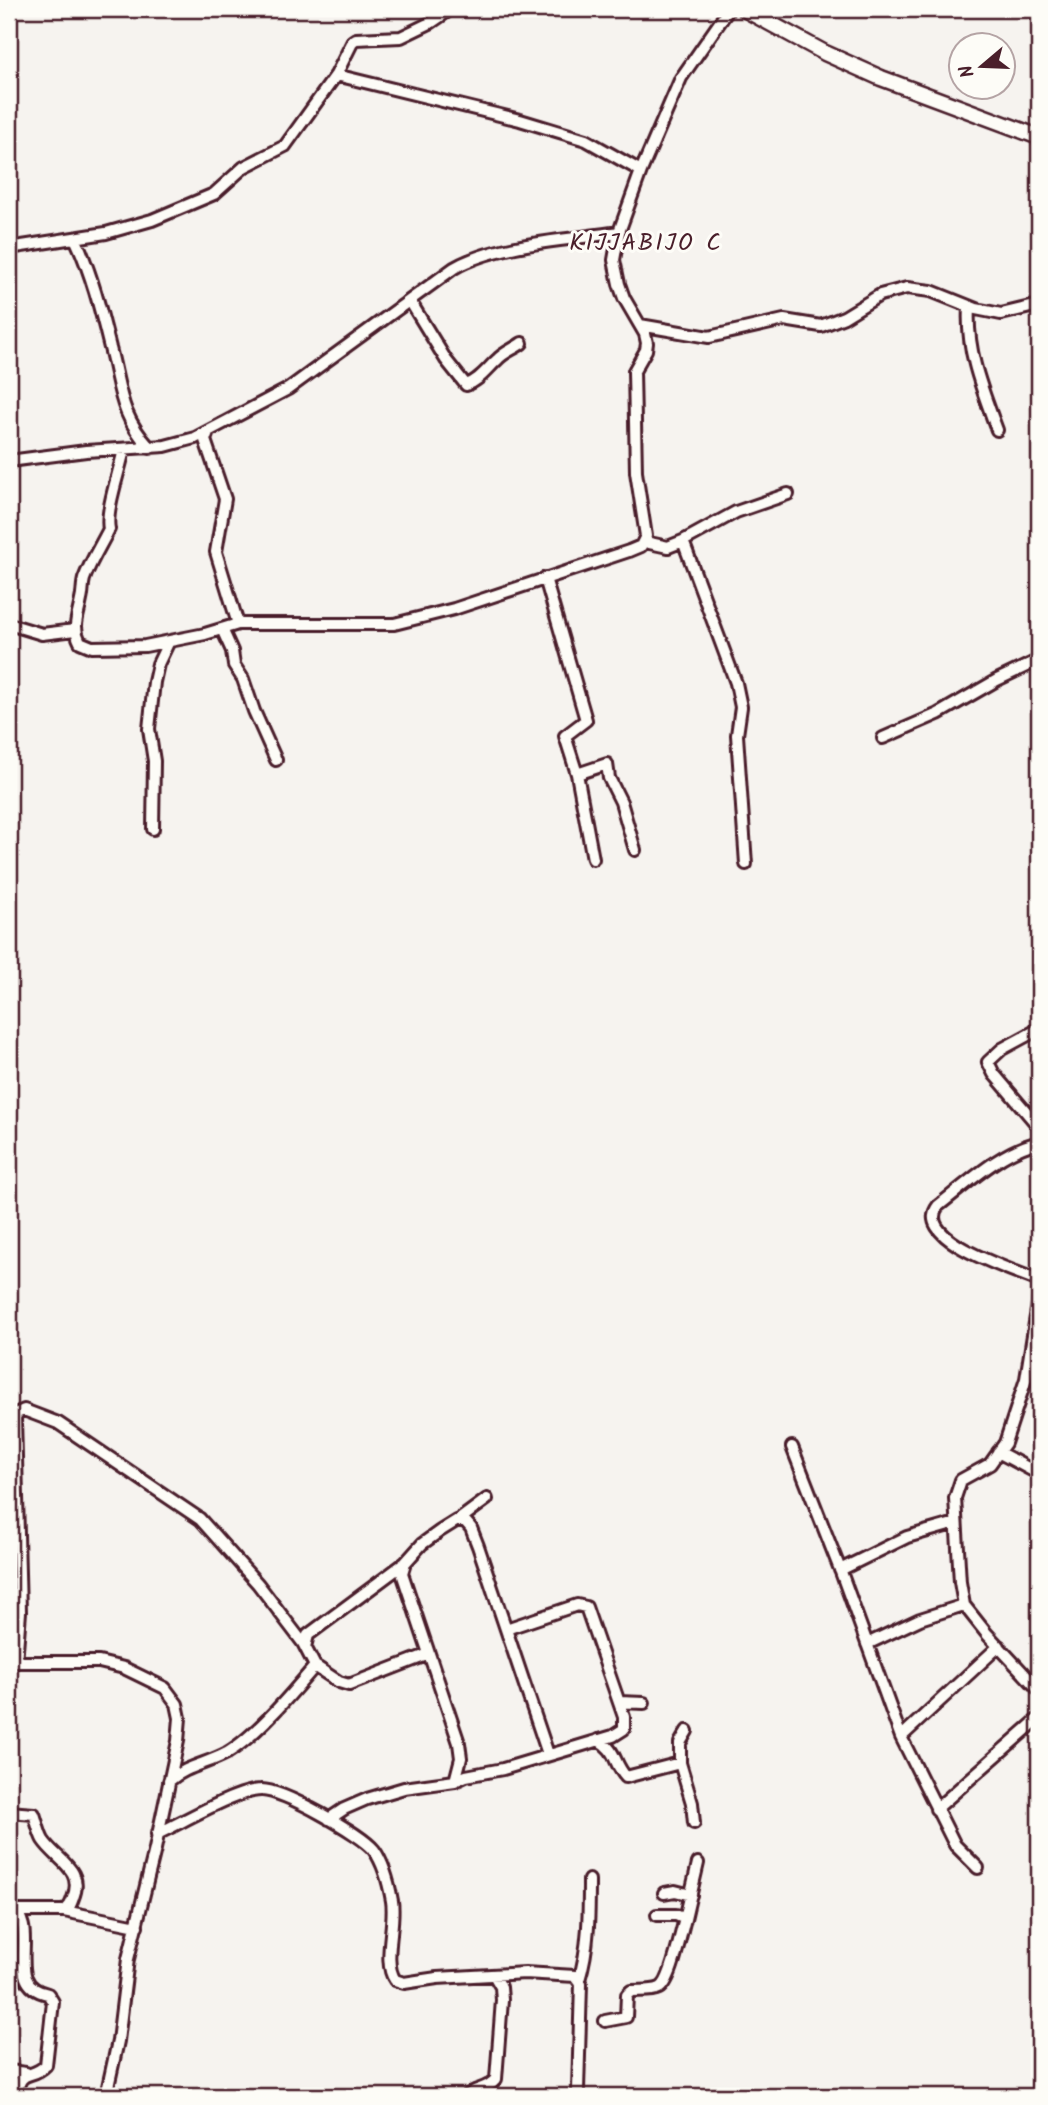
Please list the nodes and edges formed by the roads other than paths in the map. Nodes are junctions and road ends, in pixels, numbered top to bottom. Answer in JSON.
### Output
{"nodes":[{"id":1,"x":451,"y":9,"type":"edge"},
{"id":2,"x":729,"y":9,"type":"edge"},
{"id":3,"x":744,"y":9,"type":"edge"},
{"id":4,"x":336,"y":75,"type":"junction"},
{"id":5,"x":1039,"y":137,"type":"edge"},
{"id":6,"x":641,"y":171,"type":"junction"},
{"id":7,"x":619,"y":232,"type":"junction"},
{"id":8,"x":75,"y":238,"type":"junction"},
{"id":9,"x":10,"y":242,"type":"edge"},
{"id":10,"x":410,"y":301,"type":"junction"},
{"id":11,"x":1039,"y":305,"type":"edge"},
{"id":12,"x":969,"y":307,"type":"junction"},
{"id":13,"x":640,"y":325,"type":"junction"},
{"id":14,"x":522,"y":343,"type":"dead end"},
{"id":15,"x":997,"y":430,"type":"dead end"},
{"id":16,"x":208,"y":432,"type":"junction"},
{"id":17,"x":150,"y":448,"type":"junction"},
{"id":18,"x":124,"y":449,"type":"junction"},
{"id":19,"x":9,"y":461,"type":"edge"},
{"id":20,"x":788,"y":494,"type":"dead end"},
{"id":21,"x":683,"y":541,"type":"junction"},
{"id":22,"x":645,"y":542,"type":"junction"},
{"id":23,"x":545,"y":578,"type":"junction"},
{"id":24,"x":238,"y":624,"type":"junction"},
{"id":25,"x":12,"y":627,"type":"edge"},
{"id":26,"x":222,"y":629,"type":"junction"},
{"id":27,"x":75,"y":630,"type":"junction"},
{"id":28,"x":168,"y":643,"type":"junction"},
{"id":29,"x":1039,"y":660,"type":"edge"},
{"id":30,"x":883,"y":738,"type":"dead end"},
{"id":31,"x":276,"y":760,"type":"dead end"},
{"id":32,"x":577,"y":774,"type":"junction"},
{"id":33,"x":153,"y":829,"type":"dead end"},
{"id":34,"x":635,"y":850,"type":"dead end"},
{"id":35,"x":593,"y":859,"type":"dead end"},
{"id":36,"x":746,"y":864,"type":"dead end"},
{"id":37,"x":1039,"y":1029,"type":"edge"},
{"id":38,"x":1039,"y":1127,"type":"edge"},
{"id":39,"x":1039,"y":1142,"type":"edge"},
{"id":40,"x":1039,"y":1281,"type":"edge"},
{"id":41,"x":1039,"y":1297,"type":"edge"},
{"id":42,"x":1036,"y":1335,"type":"edge"},
{"id":43,"x":792,"y":1447,"type":"dead end"},
{"id":44,"x":998,"y":1452,"type":"junction"},
{"id":45,"x":1039,"y":1474,"type":"edge"},
{"id":46,"x":486,"y":1499,"type":"dead end"},
{"id":47,"x":460,"y":1519,"type":"junction"},
{"id":48,"x":956,"y":1523,"type":"junction"},
{"id":49,"x":405,"y":1563,"type":"junction"},
{"id":50,"x":840,"y":1570,"type":"junction"},
{"id":51,"x":964,"y":1605,"type":"junction"},
{"id":52,"x":506,"y":1629,"type":"junction"},
{"id":53,"x":867,"y":1644,"type":"junction"},
{"id":54,"x":999,"y":1646,"type":"junction"},
{"id":55,"x":305,"y":1647,"type":"junction"},
{"id":56,"x":429,"y":1654,"type":"junction"},
{"id":57,"x":12,"y":1662,"type":"edge"},
{"id":58,"x":315,"y":1666,"type":"junction"},
{"id":59,"x":1039,"y":1690,"type":"edge"},
{"id":60,"x":619,"y":1702,"type":"junction"},
{"id":61,"x":644,"y":1703,"type":"dead end"},
{"id":62,"x":1039,"y":1718,"type":"edge"},
{"id":63,"x":687,"y":1731,"type":"dead end"},
{"id":64,"x":901,"y":1737,"type":"junction"},
{"id":65,"x":598,"y":1740,"type":"junction"},
{"id":66,"x":548,"y":1754,"type":"junction"},
{"id":67,"x":680,"y":1763,"type":"junction"},
{"id":68,"x":169,"y":1781,"type":"junction"},
{"id":69,"x":455,"y":1781,"type":"junction"},
{"id":70,"x":936,"y":1809,"type":"junction"},
{"id":71,"x":9,"y":1812,"type":"edge"},
{"id":72,"x":329,"y":1819,"type":"junction"},
{"id":73,"x":694,"y":1823,"type":"dead end"},
{"id":74,"x":157,"y":1834,"type":"junction"},
{"id":75,"x":698,"y":1863,"type":"dead end"},
{"id":76,"x":978,"y":1868,"type":"dead end"},
{"id":77,"x":589,"y":1880,"type":"dead end"},
{"id":78,"x":664,"y":1893,"type":"dead end"},
{"id":79,"x":691,"y":1895,"type":"junction"},
{"id":80,"x":12,"y":1909,"type":"edge"},
{"id":81,"x":64,"y":1911,"type":"junction"},
{"id":82,"x":657,"y":1915,"type":"dead end"},
{"id":83,"x":685,"y":1919,"type":"junction"},
{"id":84,"x":137,"y":1926,"type":"junction"},
{"id":85,"x":494,"y":1975,"type":"junction"},
{"id":86,"x":579,"y":1980,"type":"junction"},
{"id":87,"x":605,"y":2021,"type":"dead end"},
{"id":88,"x":9,"y":2071,"type":"edge"},
{"id":89,"x":26,"y":2073,"type":"junction"},
{"id":90,"x":578,"y":2090,"type":"dead end"},
{"id":91,"x":16,"y":2096,"type":"edge"},
{"id":92,"x":106,"y":2096,"type":"edge"},
{"id":93,"x":467,"y":2096,"type":"edge"}],
"edges":[{"from":1,"to":4,"type":"street"},
{"from":2,"to":6,"type":"street"},
{"from":3,"to":5,"type":"main road"},
{"from":4,"to":6,"type":"street"},
{"from":4,"to":8,"type":"street"},
{"from":6,"to":7,"type":"street"},
{"from":7,"to":10,"type":"street"},
{"from":7,"to":13,"type":"street"},
{"from":8,"to":9,"type":"street"},
{"from":8,"to":17,"type":"street"},
{"from":10,"to":14,"type":"street"},
{"from":10,"to":16,"type":"street"},
{"from":11,"to":12,"type":"street"},
{"from":12,"to":13,"type":"street"},
{"from":12,"to":15,"type":"street"},
{"from":13,"to":22,"type":"street"},
{"from":16,"to":17,"type":"street"},
{"from":16,"to":24,"type":"street"},
{"from":17,"to":18,"type":"street"},
{"from":18,"to":19,"type":"street"},
{"from":18,"to":27,"type":"street"},
{"from":20,"to":21,"type":"street"},
{"from":21,"to":22,"type":"street"},
{"from":21,"to":36,"type":"street"},
{"from":22,"to":23,"type":"street"},
{"from":23,"to":24,"type":"street"},
{"from":23,"to":32,"type":"street"},
{"from":24,"to":26,"type":"street"},
{"from":25,"to":27,"type":"street"},
{"from":26,"to":28,"type":"street"},
{"from":26,"to":31,"type":"street"},
{"from":27,"to":28,"type":"street"},
{"from":28,"to":33,"type":"street"},
{"from":29,"to":30,"type":"street"},
{"from":32,"to":34,"type":"street"},
{"from":32,"to":35,"type":"street"},
{"from":37,"to":38,"type":"street"},
{"from":39,"to":40,"type":"street"},
{"from":41,"to":42,"type":"street"},
{"from":42,"to":44,"type":"street"},
{"from":43,"to":50,"type":"street"},
{"from":44,"to":45,"type":"street"},
{"from":44,"to":48,"type":"street"},
{"from":46,"to":47,"type":"street"},
{"from":47,"to":49,"type":"street"},
{"from":47,"to":52,"type":"street"},
{"from":48,"to":50,"type":"street"},
{"from":48,"to":51,"type":"street"},
{"from":49,"to":55,"type":"street"},
{"from":49,"to":56,"type":"street"},
{"from":50,"to":53,"type":"street"},
{"from":51,"to":53,"type":"street"},
{"from":51,"to":54,"type":"street"},
{"from":52,"to":60,"type":"street"},
{"from":52,"to":66,"type":"street"},
{"from":53,"to":64,"type":"street"},
{"from":54,"to":59,"type":"street"},
{"from":54,"to":64,"type":"street"},
{"from":55,"to":57,"type":"street"},
{"from":55,"to":58,"type":"street"},
{"from":56,"to":58,"type":"street"},
{"from":56,"to":69,"type":"street"},
{"from":57,"to":68,"type":"street"},
{"from":58,"to":68,"type":"street"},
{"from":60,"to":61,"type":"street"},
{"from":60,"to":65,"type":"street"},
{"from":62,"to":70,"type":"street"},
{"from":63,"to":67,"type":"street"},
{"from":64,"to":70,"type":"street"},
{"from":65,"to":66,"type":"street"},
{"from":65,"to":67,"type":"street"},
{"from":66,"to":69,"type":"street"},
{"from":67,"to":73,"type":"street"},
{"from":68,"to":74,"type":"street"},
{"from":69,"to":72,"type":"street"},
{"from":70,"to":76,"type":"street"},
{"from":71,"to":81,"type":"street"},
{"from":72,"to":74,"type":"street"},
{"from":72,"to":85,"type":"street"},
{"from":74,"to":84,"type":"street"},
{"from":75,"to":79,"type":"street"},
{"from":77,"to":86,"type":"street"},
{"from":78,"to":79,"type":"street"},
{"from":79,"to":83,"type":"street"},
{"from":80,"to":81,"type":"street"},
{"from":80,"to":89,"type":"street"},
{"from":81,"to":84,"type":"street"},
{"from":82,"to":83,"type":"street"},
{"from":83,"to":87,"type":"street"},
{"from":84,"to":92,"type":"street"},
{"from":85,"to":86,"type":"street"},
{"from":85,"to":93,"type":"street"},
{"from":86,"to":90,"type":"street"},
{"from":88,"to":89,"type":"street"},
{"from":89,"to":91,"type":"street"}]}
